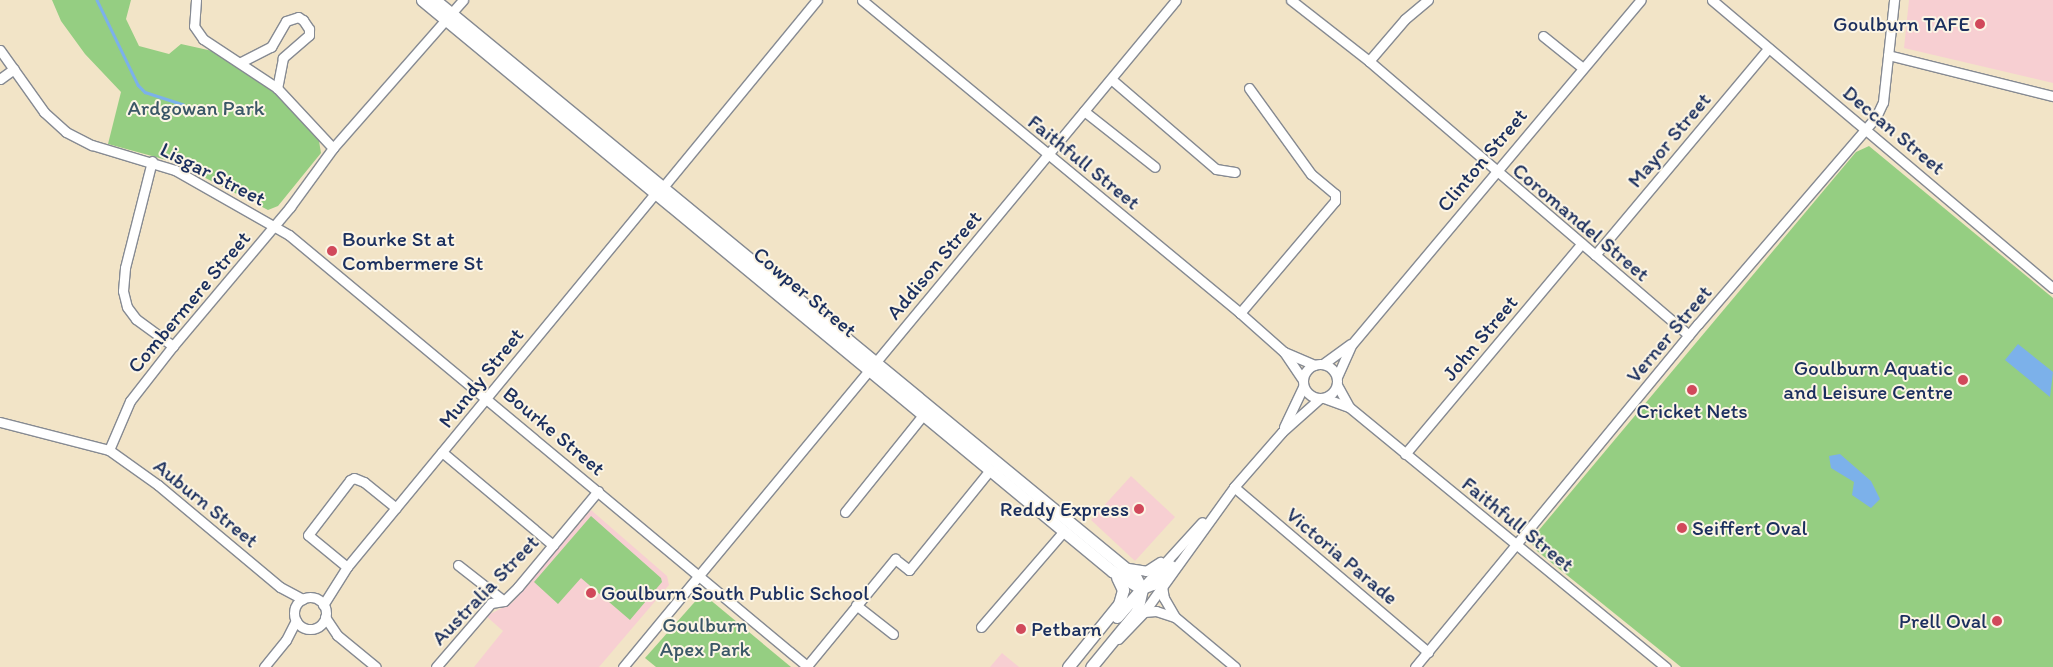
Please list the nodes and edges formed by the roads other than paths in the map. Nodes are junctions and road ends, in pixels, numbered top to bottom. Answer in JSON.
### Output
{"nodes":[{"id":1,"x":196,"y":0,"type":"edge"},
{"id":2,"x":422,"y":0,"type":"edge"},
{"id":3,"x":435,"y":0,"type":"edge"},
{"id":4,"x":463,"y":0,"type":"edge"},
{"id":5,"x":817,"y":0,"type":"edge"},
{"id":6,"x":862,"y":0,"type":"edge"},
{"id":7,"x":1176,"y":0,"type":"edge"},
{"id":8,"x":1291,"y":0,"type":"edge"},
{"id":9,"x":1428,"y":0,"type":"edge"},
{"id":10,"x":1641,"y":0,"type":"edge"},
{"id":11,"x":1712,"y":0,"type":"edge"},
{"id":12,"x":1894,"y":0,"type":"edge"},
{"id":13,"x":449,"y":17,"type":"junction"},
{"id":14,"x":1543,"y":36,"type":"dead end"},
{"id":15,"x":1769,"y":48,"type":"junction"},
{"id":16,"x":0,"y":50,"type":"edge"},
{"id":17,"x":1888,"y":54,"type":"junction"},
{"id":18,"x":1369,"y":61,"type":"junction"},
{"id":19,"x":240,"y":62,"type":"junction"},
{"id":20,"x":1583,"y":68,"type":"junction"},
{"id":21,"x":14,"y":69,"type":"junction"},
{"id":22,"x":0,"y":79,"type":"edge"},
{"id":23,"x":1111,"y":79,"type":"junction"},
{"id":24,"x":277,"y":88,"type":"junction"},
{"id":25,"x":1249,"y":88,"type":"dead end"},
{"id":26,"x":2053,"y":96,"type":"edge"},
{"id":27,"x":1084,"y":111,"type":"junction"},
{"id":28,"x":1866,"y":129,"type":"junction"},
{"id":29,"x":333,"y":148,"type":"junction"},
{"id":30,"x":1048,"y":155,"type":"junction"},
{"id":31,"x":152,"y":161,"type":"junction"},
{"id":32,"x":1155,"y":167,"type":"dead end"},
{"id":33,"x":1235,"y":172,"type":"dead end"},
{"id":34,"x":1496,"y":172,"type":"junction"},
{"id":35,"x":659,"y":190,"type":"junction"},
{"id":36,"x":274,"y":226,"type":"junction"},
{"id":37,"x":1582,"y":243,"type":"junction"},
{"id":38,"x":1596,"y":255,"type":"junction"},
{"id":39,"x":2053,"y":288,"type":"edge"},
{"id":40,"x":1240,"y":313,"type":"junction"},
{"id":41,"x":1689,"y":335,"type":"junction"},
{"id":42,"x":1352,"y":344,"type":"junction"},
{"id":43,"x":173,"y":346,"type":"junction"},
{"id":44,"x":1284,"y":352,"type":"junction"},
{"id":45,"x":1318,"y":364,"type":"junction"},
{"id":46,"x":873,"y":367,"type":"junction"},
{"id":47,"x":1337,"y":381,"type":"junction"},
{"id":48,"x":1303,"y":383,"type":"junction"},
{"id":49,"x":487,"y":398,"type":"junction"},
{"id":50,"x":1322,"y":398,"type":"junction"},
{"id":51,"x":1349,"y":407,"type":"junction"},
{"id":52,"x":923,"y":415,"type":"junction"},
{"id":53,"x":0,"y":422,"type":"edge"},
{"id":54,"x":1282,"y":432,"type":"junction"},
{"id":55,"x":109,"y":450,"type":"junction"},
{"id":56,"x":442,"y":452,"type":"junction"},
{"id":57,"x":1405,"y":454,"type":"junction"},
{"id":58,"x":990,"y":470,"type":"junction"},
{"id":59,"x":1234,"y":487,"type":"junction"},
{"id":60,"x":598,"y":491,"type":"junction"},
{"id":61,"x":396,"y":508,"type":"junction"},
{"id":62,"x":845,"y":512,"type":"dead end"},
{"id":63,"x":1211,"y":514,"type":"junction"},
{"id":64,"x":1064,"y":531,"type":"junction"},
{"id":65,"x":1194,"y":541,"type":"junction"},
{"id":66,"x":553,"y":545,"type":"junction"},
{"id":67,"x":1516,"y":546,"type":"junction"},
{"id":68,"x":1170,"y":556,"type":"junction"},
{"id":69,"x":458,"y":564,"type":"dead end"},
{"id":70,"x":347,"y":567,"type":"junction"},
{"id":71,"x":1117,"y":568,"type":"junction"},
{"id":72,"x":698,"y":577,"type":"junction"},
{"id":73,"x":334,"y":584,"type":"junction"},
{"id":74,"x":1162,"y":586,"type":"junction"},
{"id":75,"x":280,"y":587,"type":"junction"},
{"id":76,"x":1142,"y":589,"type":"junction"},
{"id":77,"x":313,"y":598,"type":"junction"},
{"id":78,"x":303,"y":599,"type":"junction"},
{"id":79,"x":504,"y":601,"type":"junction"},
{"id":80,"x":323,"y":604,"type":"junction"},
{"id":81,"x":856,"y":605,"type":"junction"},
{"id":82,"x":295,"y":608,"type":"junction"},
{"id":83,"x":1144,"y":612,"type":"junction"},
{"id":84,"x":325,"y":617,"type":"junction"},
{"id":85,"x":1176,"y":617,"type":"junction"},
{"id":86,"x":296,"y":620,"type":"junction"},
{"id":87,"x":318,"y":627,"type":"junction"},
{"id":88,"x":981,"y":627,"type":"dead end"},
{"id":89,"x":305,"y":628,"type":"junction"},
{"id":90,"x":893,"y":634,"type":"dead end"},
{"id":91,"x":337,"y":635,"type":"junction"},
{"id":92,"x":286,"y":640,"type":"junction"},
{"id":93,"x":1112,"y":643,"type":"junction"},
{"id":94,"x":1428,"y":652,"type":"junction"},
{"id":95,"x":808,"y":666,"type":"edge"},
{"id":96,"x":264,"y":667,"type":"edge"},
{"id":97,"x":376,"y":667,"type":"edge"},
{"id":98,"x":436,"y":667,"type":"edge"},
{"id":99,"x":622,"y":667,"type":"edge"},
{"id":100,"x":1068,"y":667,"type":"edge"},
{"id":101,"x":1074,"y":667,"type":"edge"},
{"id":102,"x":1091,"y":667,"type":"edge"},
{"id":103,"x":1235,"y":667,"type":"edge"},
{"id":104,"x":1415,"y":667,"type":"edge"},
{"id":105,"x":1666,"y":667,"type":"edge"}],
"edges":[{"from":1,"to":19,"type":"street"},
{"from":2,"to":13,"type":"main road"},
{"from":3,"to":13,"type":"main road"},
{"from":4,"to":13,"type":"street","name":"Combermere Street"},
{"from":5,"to":35,"type":"street","name":"Mundy Street"},
{"from":6,"to":30,"type":"street","name":"Faithfull Street"},
{"from":7,"to":23,"type":"street","name":"Addison Street"},
{"from":8,"to":18,"type":"street","name":"Coromandel Street"},
{"from":9,"to":18,"type":"street"},
{"from":10,"to":20,"type":"street","name":"Clinton Street"},
{"from":11,"to":15,"type":"street","name":"Deccan Street"},
{"from":12,"to":17,"type":"street","name":"Verner Street"},
{"from":13,"to":29,"type":"street","name":"Combermere Street"},
{"from":13,"to":35,"type":"main road","name":"Cowper Street"},
{"from":14,"to":20,"type":"street"},
{"from":15,"to":28,"type":"street","name":"Deccan Street"},
{"from":15,"to":38,"type":"street","name":"Mayor Street"},
{"from":16,"to":21,"type":"street","name":"Lisgar Street"},
{"from":17,"to":26,"type":"street"},
{"from":17,"to":28,"type":"street","name":"Verner Street"},
{"from":18,"to":34,"type":"street","name":"Coromandel Street"},
{"from":19,"to":24,"type":"street"},
{"from":19,"to":24,"type":"street"},
{"from":20,"to":34,"type":"street","name":"Clinton Street"},
{"from":21,"to":22,"type":"street"},
{"from":21,"to":31,"type":"street","name":"Lisgar Street"},
{"from":23,"to":27,"type":"street","name":"Addison Street"},
{"from":23,"to":33,"type":"street"},
{"from":24,"to":29,"type":"street"},
{"from":25,"to":40,"type":"street"},
{"from":27,"to":30,"type":"street","name":"Addison Street"},
{"from":27,"to":32,"type":"street"},
{"from":28,"to":39,"type":"street","name":"Deccan Street"},
{"from":28,"to":41,"type":"street","name":"Verner Street"},
{"from":29,"to":36,"type":"street","name":"Combermere Street"},
{"from":30,"to":40,"type":"street","name":"Faithfull Street"},
{"from":30,"to":46,"type":"street","name":"Addison Street"},
{"from":31,"to":36,"type":"street","name":"Lisgar Street"},
{"from":31,"to":43,"type":"street"},
{"from":34,"to":37,"type":"street","name":"Coromandel Street"},
{"from":34,"to":42,"type":"street","name":"Clinton Street"},
{"from":35,"to":46,"type":"main road","name":"Cowper Street"},
{"from":35,"to":49,"type":"street","name":"Mundy Street"},
{"from":36,"to":43,"type":"street","name":"Combermere Street"},
{"from":36,"to":49,"type":"street","name":"Bourke Street"},
{"from":37,"to":38,"type":"street","name":"Coromandel Street"},
{"from":37,"to":57,"type":"street","name":"John Street"},
{"from":38,"to":41,"type":"street","name":"Coromandel Street"},
{"from":40,"to":44,"type":"street","name":"Faithfull Street"},
{"from":41,"to":67,"type":"street","name":"Verner Street"},
{"from":42,"to":45,"type":"street","name":"Clinton Street"},
{"from":42,"to":47,"type":"street","name":"Clinton Street"},
{"from":43,"to":55,"type":"street","name":"Combermere Street"},
{"from":44,"to":45,"type":"street","name":"Faithfull Street"},
{"from":44,"to":48,"type":"street","name":"Faithfull Street"},
{"from":45,"to":47,"type":"street"},
{"from":45,"to":48,"type":"street"},
{"from":46,"to":52,"type":"main road","name":"Cowper Street"},
{"from":46,"to":71,"type":"main road","name":"Cowper Street"},
{"from":46,"to":72,"type":"street","name":"Addison Street"},
{"from":47,"to":50,"type":"street"},
{"from":47,"to":51,"type":"street","name":"Faithfull Street"},
{"from":48,"to":50,"type":"street"},
{"from":48,"to":54,"type":"street"},
{"from":49,"to":56,"type":"street","name":"Mundy Street"},
{"from":49,"to":60,"type":"street","name":"Bourke Street"},
{"from":50,"to":51,"type":"street","name":"Faithfull Street"},
{"from":50,"to":54,"type":"street"},
{"from":51,"to":57,"type":"street","name":"Faithfull Street"},
{"from":52,"to":58,"type":"main road","name":"Cowper Street"},
{"from":52,"to":62,"type":"street"},
{"from":53,"to":55,"type":"street"},
{"from":54,"to":59,"type":"street"},
{"from":55,"to":75,"type":"street","name":"Auburn Street"},
{"from":56,"to":61,"type":"street","name":"Mundy Street"},
{"from":56,"to":66,"type":"street"},
{"from":57,"to":67,"type":"street","name":"Faithfull Street"},
{"from":58,"to":64,"type":"main road","name":"Cowper Street"},
{"from":58,"to":81,"type":"street"},
{"from":59,"to":63,"type":"street"},
{"from":59,"to":94,"type":"street","name":"Victoria Parade"},
{"from":60,"to":66,"type":"street","name":"Australia Street"},
{"from":60,"to":72,"type":"street","name":"Bourke Street"},
{"from":61,"to":70,"type":"street","name":"Mundy Street"},
{"from":61,"to":70,"type":"street"},
{"from":63,"to":65,"type":"street"},
{"from":63,"to":68,"type":"street"},
{"from":64,"to":71,"type":"main road","name":"Cowper Street"},
{"from":64,"to":88,"type":"street"},
{"from":65,"to":74,"type":"street"},
{"from":65,"to":76,"type":"street"},
{"from":66,"to":79,"type":"street","name":"Australia Street"},
{"from":67,"to":94,"type":"street","name":"Verner Street"},
{"from":67,"to":105,"type":"street","name":"Faithfull Street"},
{"from":68,"to":71,"type":"street"},
{"from":68,"to":76,"type":"street"},
{"from":69,"to":79,"type":"street"},
{"from":70,"to":73,"type":"street","name":"Mundy Street"},
{"from":71,"to":76,"type":"main road","name":"Cowper Street"},
{"from":71,"to":100,"type":"main road"},
{"from":72,"to":95,"type":"street","name":"Bourke Street"},
{"from":72,"to":99,"type":"street","name":"Addison Street"},
{"from":73,"to":77,"type":"street","name":"Mundy Street"},
{"from":73,"to":80,"type":"street","name":"Mundy Street"},
{"from":74,"to":83,"type":"street"},
{"from":74,"to":85,"type":"street"},
{"from":75,"to":78,"type":"street","name":"Auburn Street"},
{"from":75,"to":82,"type":"street","name":"Auburn Street"},
{"from":76,"to":93,"type":"main road"},
{"from":76,"to":101,"type":"main road"},
{"from":77,"to":78,"type":"street"},
{"from":77,"to":80,"type":"street"},
{"from":78,"to":82,"type":"street"},
{"from":79,"to":98,"type":"street","name":"Australia Street"},
{"from":80,"to":84,"type":"street"},
{"from":81,"to":90,"type":"street"},
{"from":81,"to":95,"type":"street"},
{"from":82,"to":86,"type":"street"},
{"from":83,"to":85,"type":"street"},
{"from":83,"to":93,"type":"street"},
{"from":84,"to":87,"type":"street"},
{"from":84,"to":91,"type":"street"},
{"from":85,"to":103,"type":"street"},
{"from":86,"to":89,"type":"street"},
{"from":86,"to":92,"type":"street"},
{"from":87,"to":89,"type":"street"},
{"from":87,"to":91,"type":"street"},
{"from":89,"to":92,"type":"street"},
{"from":91,"to":97,"type":"street"},
{"from":92,"to":96,"type":"street"},
{"from":93,"to":102,"type":"main road"},
{"from":94,"to":104,"type":"street","name":"Verner Street"}]}
